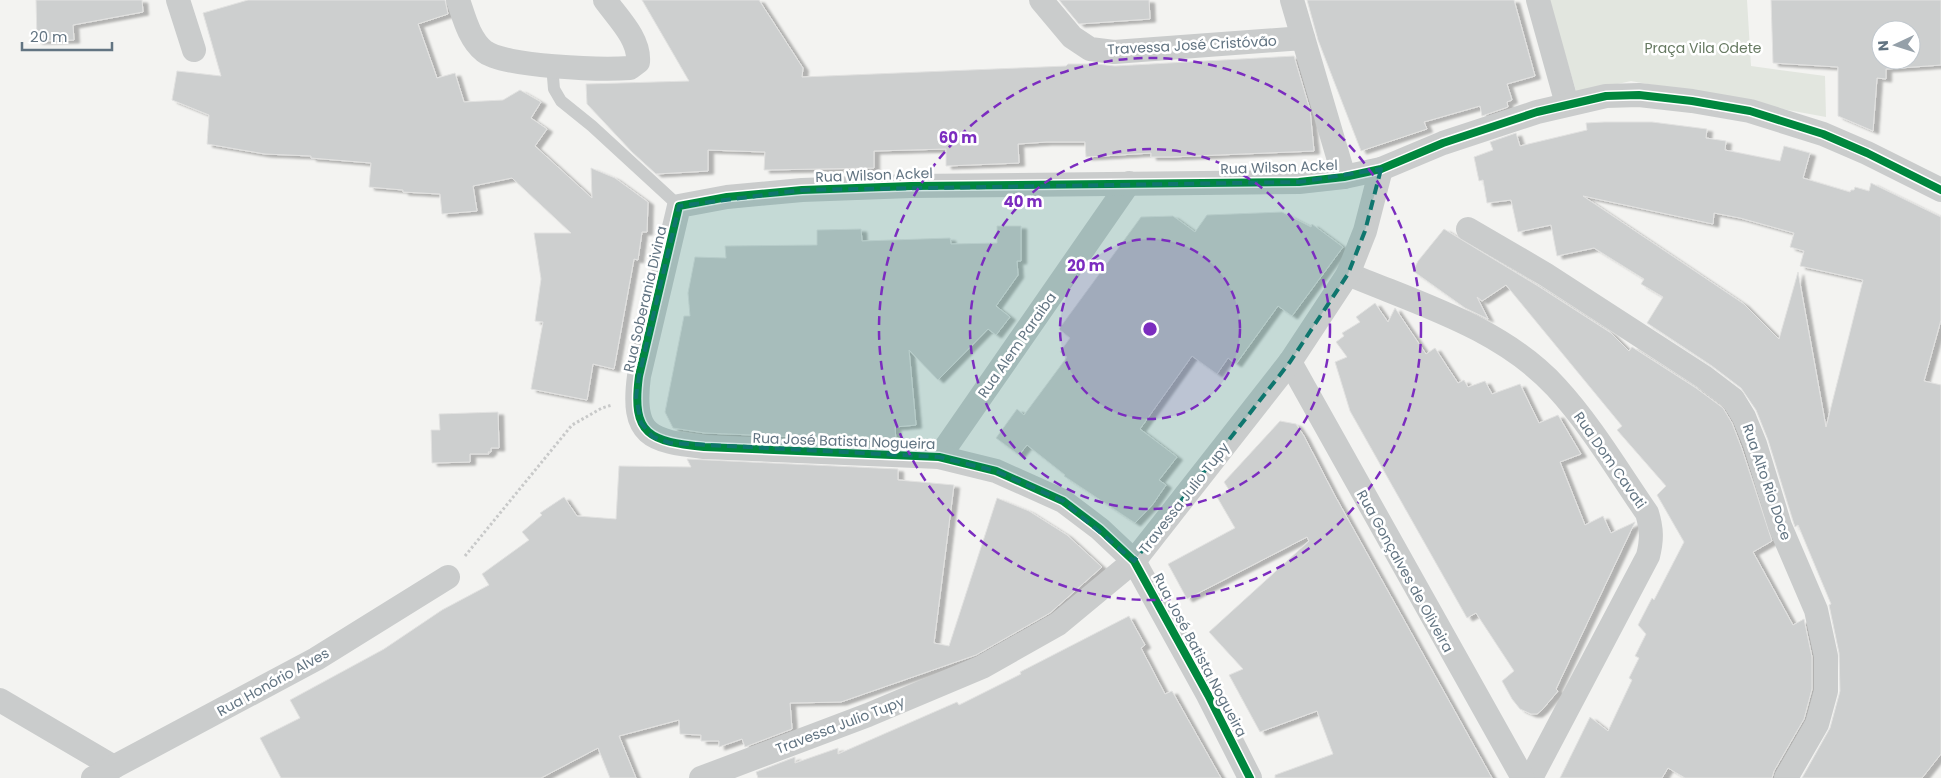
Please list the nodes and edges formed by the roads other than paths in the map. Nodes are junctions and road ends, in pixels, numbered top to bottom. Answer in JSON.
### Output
{"nodes":[{"id":1,"x":178,"y":0,"type":"edge"},
{"id":2,"x":458,"y":0,"type":"edge"},
{"id":3,"x":606,"y":0,"type":"edge"},
{"id":4,"x":1041,"y":0,"type":"edge"},
{"id":5,"x":1292,"y":0,"type":"edge"},
{"id":6,"x":1538,"y":0,"type":"edge"},
{"id":7,"x":1303,"y":38,"type":"junction"},
{"id":8,"x":194,"y":50,"type":"dead end"},
{"id":9,"x":552,"y":66,"type":"junction"},
{"id":10,"x":1567,"y":104,"type":"junction"},
{"id":11,"x":1381,"y":169,"type":"junction"},
{"id":12,"x":1344,"y":177,"type":"junction"},
{"id":13,"x":1129,"y":184,"type":"junction"},
{"id":14,"x":1941,"y":190,"type":"edge"},
{"id":15,"x":679,"y":206,"type":"junction"},
{"id":16,"x":1468,"y":229,"type":"dead end"},
{"id":17,"x":1348,"y":274,"type":"junction"},
{"id":18,"x":1290,"y":362,"type":"junction"},
{"id":19,"x":636,"y":397,"type":"joint"},
{"id":20,"x":939,"y":457,"type":"junction"},
{"id":21,"x":1134,"y":561,"type":"junction"},
{"id":22,"x":448,"y":577,"type":"road end"},
{"id":23,"x":0,"y":700,"type":"edge"},
{"id":24,"x":114,"y":767,"type":"junction"},
{"id":25,"x":93,"y":778,"type":"edge"},
{"id":26,"x":701,"y":778,"type":"edge"},
{"id":27,"x":1250,"y":778,"type":"edge"},
{"id":28,"x":1523,"y":778,"type":"edge"},
{"id":29,"x":1531,"y":778,"type":"edge"},
{"id":30,"x":1786,"y":778,"type":"edge"}],
"edges":[{"from":1,"to":8,"type":"street"},
{"from":2,"to":9,"type":"street"},
{"from":3,"to":9,"type":"street"},
{"from":4,"to":7,"type":"street","name":"Travessa José Cristóvão"},
{"from":5,"to":7,"type":"street"},
{"from":6,"to":10,"type":"street"},
{"from":7,"to":12,"type":"street"},
{"from":9,"to":15,"type":"lane"},
{"from":10,"to":11,"type":"street","name":"Rua Wilson Ackel"},
{"from":10,"to":14,"type":"street","name":"Rua Wilson Ackel"},
{"from":11,"to":12,"type":"street","name":"Rua Wilson Ackel"},
{"from":11,"to":17,"type":"street","name":"Travessa Julio Tupy"},
{"from":12,"to":13,"type":"street","name":"Rua Wilson Ackel"},
{"from":13,"to":15,"type":"street","name":"Rua Wilson Ackel"},
{"from":13,"to":20,"type":"street","name":"Rua Alem Paraiba"},
{"from":15,"to":19,"type":"street","name":"Rua Soberania Divina"},
{"from":16,"to":30,"type":"street","name":"Rua Alto Rio Doce"},
{"from":17,"to":18,"type":"street","name":"Travessa Julio Tupy"},
{"from":17,"to":29,"type":"street","name":"Rua Dom Cavati"},
{"from":18,"to":21,"type":"street","name":"Travessa Julio Tupy"},
{"from":18,"to":28,"type":"street","name":"Rua Gonçalves de Oliveira"},
{"from":19,"to":20,"type":"street","name":"Rua José Batista Nogueira"},
{"from":20,"to":21,"type":"street","name":"Rua José Batista Nogueira"},
{"from":21,"to":26,"type":"street","name":"Travessa Julio Tupy"},
{"from":21,"to":27,"type":"street","name":"Rua José Batista Nogueira"},
{"from":22,"to":24,"type":"street","name":"Rua Honório Alves"},
{"from":23,"to":24,"type":"street"},
{"from":24,"to":25,"type":"street","name":"Rua Honório Alves"}]}
